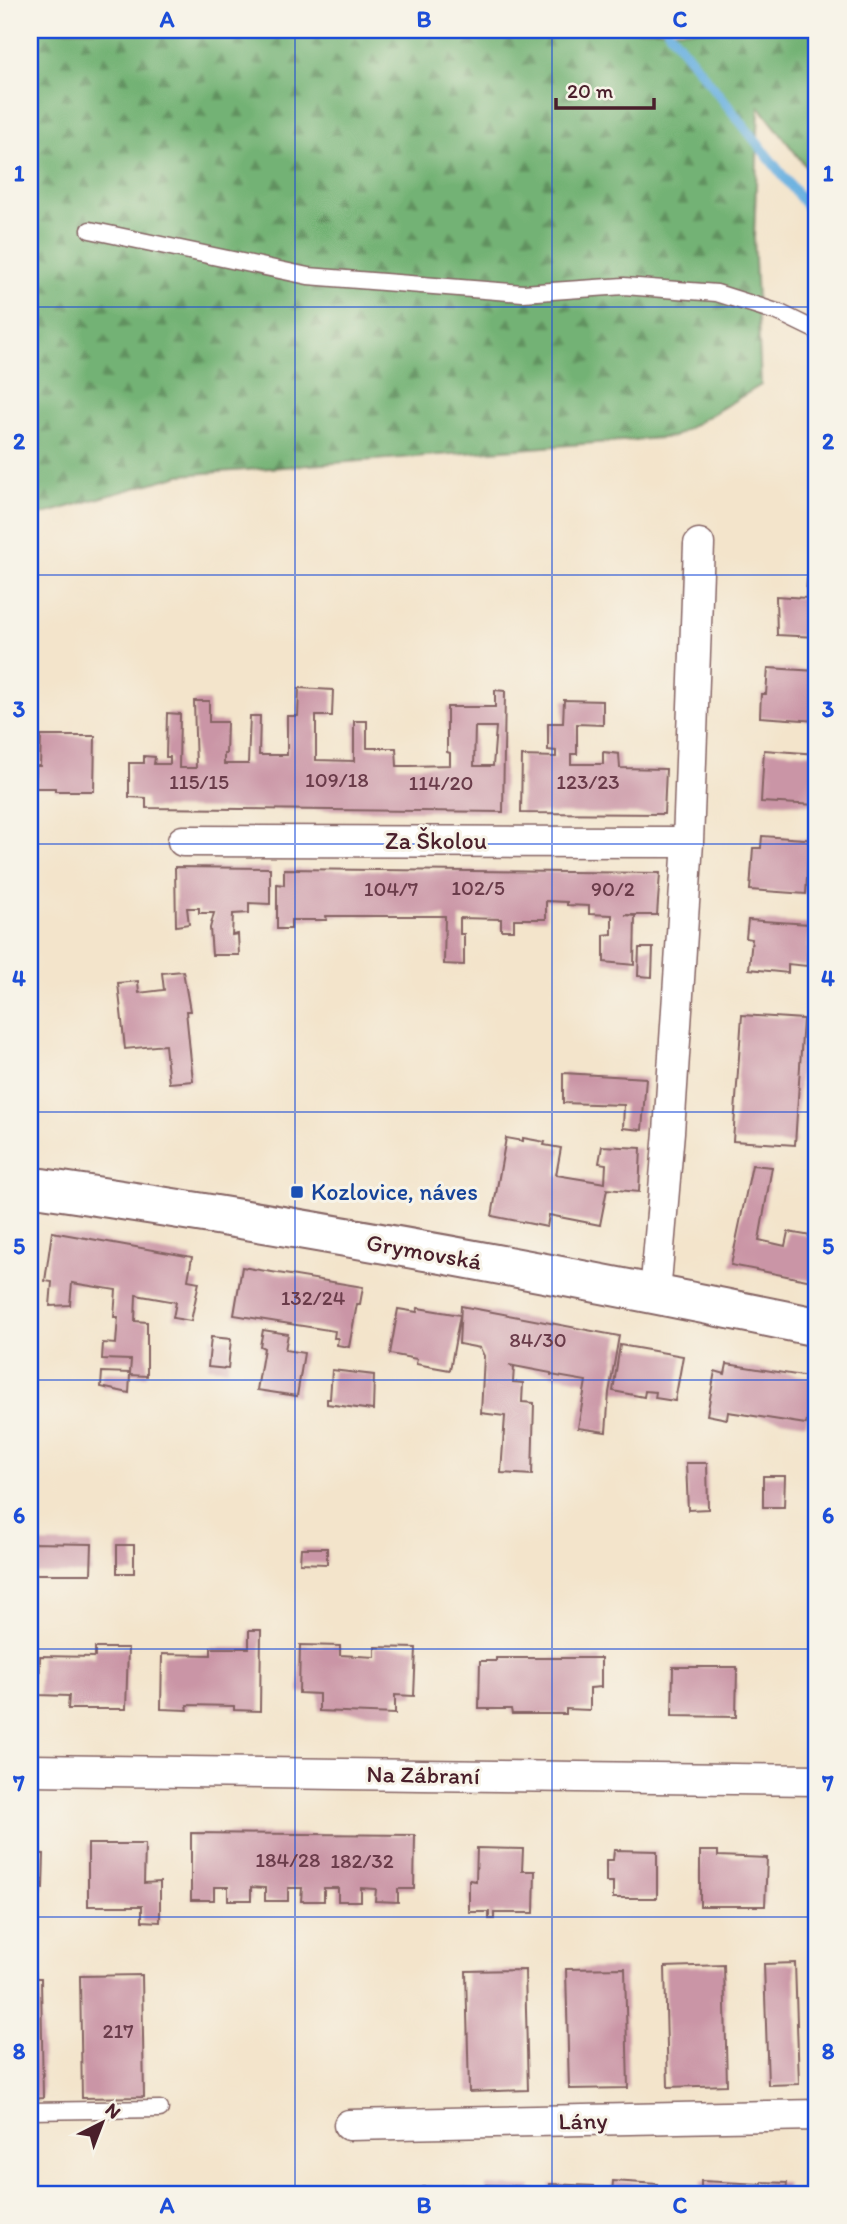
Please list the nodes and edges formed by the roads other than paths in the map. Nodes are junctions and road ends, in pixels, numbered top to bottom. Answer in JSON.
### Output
{"nodes":[{"id":1,"x":90,"y":230,"type":"dead end"},
{"id":2,"x":817,"y":331,"type":"edge"},
{"id":3,"x":699,"y":544,"type":"dead end"},
{"id":4,"x":183,"y":841,"type":"dead end"},
{"id":5,"x":688,"y":842,"type":"junction"},
{"id":6,"x":30,"y":1188,"type":"edge"},
{"id":7,"x":655,"y":1294,"type":"junction"},
{"id":8,"x":817,"y":1327,"type":"edge"},
{"id":9,"x":30,"y":1770,"type":"edge"},
{"id":10,"x":817,"y":1780,"type":"edge"},
{"id":11,"x":160,"y":2109,"type":"dead end"},
{"id":12,"x":30,"y":2111,"type":"edge"},
{"id":13,"x":817,"y":2115,"type":"edge"},
{"id":14,"x":349,"y":2125,"type":"dead end"}],
"edges":[{"from":1,"to":2,"type":"lane"},
{"from":3,"to":5,"type":"street"},
{"from":4,"to":5,"type":"street","name":"Za Školou"},
{"from":5,"to":7,"type":"street"},
{"from":6,"to":7,"type":"main road","name":"Grymovská"},
{"from":7,"to":8,"type":"main road","name":"Grymovská"},
{"from":9,"to":10,"type":"street","name":"Na Zábraní"},
{"from":11,"to":12,"type":"lane"},
{"from":13,"to":14,"type":"street","name":"Lány"}]}
